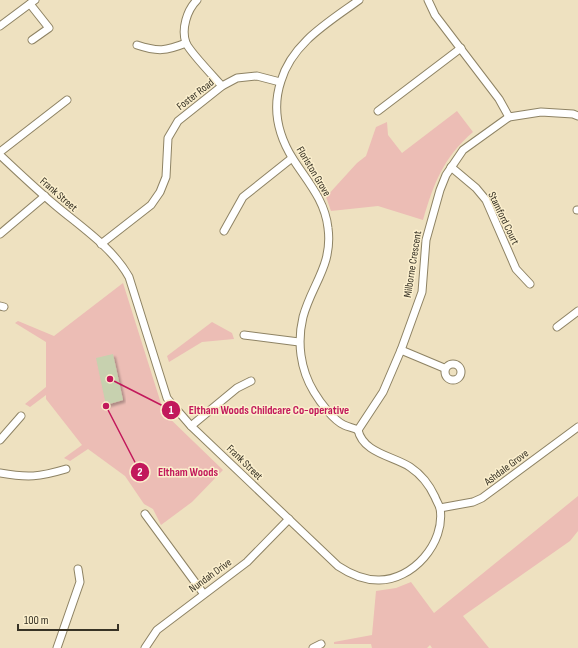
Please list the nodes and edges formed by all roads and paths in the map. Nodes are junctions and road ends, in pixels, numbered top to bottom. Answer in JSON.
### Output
{"nodes":[{"id":1,"x":197,"y":0,"type":"edge"},
{"id":2,"x":359,"y":0,"type":"edge"},
{"id":3,"x":428,"y":0,"type":"edge"},
{"id":4,"x":33,"y":2,"type":"edge"},
{"id":5,"x":0,"y":26,"type":"edge"},
{"id":6,"x":32,"y":40,"type":"dead end"},
{"id":7,"x":186,"y":43,"type":"junction"},
{"id":8,"x":136,"y":45,"type":"dead end"},
{"id":9,"x":461,"y":48,"type":"junction"},
{"id":10,"x":280,"y":82,"type":"junction"},
{"id":11,"x":222,"y":86,"type":"junction"},
{"id":12,"x":67,"y":100,"type":"dead end"},
{"id":13,"x":378,"y":111,"type":"dead end"},
{"id":14,"x":578,"y":116,"type":"edge"},
{"id":15,"x":509,"y":117,"type":"junction"},
{"id":16,"x":0,"y":153,"type":"edge"},
{"id":17,"x":292,"y":158,"type":"junction"},
{"id":18,"x":451,"y":167,"type":"junction"},
{"id":19,"x":45,"y":196,"type":"junction"},
{"id":20,"x":224,"y":231,"type":"dead end"},
{"id":21,"x":0,"y":234,"type":"edge"},
{"id":22,"x":101,"y":244,"type":"junction"},
{"id":23,"x":530,"y":284,"type":"dead end"},
{"id":24,"x":578,"y":311,"type":"edge"},
{"id":25,"x":557,"y":327,"type":"dead end"},
{"id":26,"x":244,"y":335,"type":"dead end"},
{"id":27,"x":299,"y":342,"type":"junction"},
{"id":28,"x":401,"y":350,"type":"junction"},
{"id":29,"x":444,"y":368,"type":"dead end"},
{"id":30,"x":251,"y":380,"type":"dead end"},
{"id":31,"x":21,"y":416,"type":"dead end"},
{"id":32,"x":191,"y":426,"type":"junction"},
{"id":33,"x":578,"y":427,"type":"edge"},
{"id":34,"x":358,"y":430,"type":"junction"},
{"id":35,"x":0,"y":440,"type":"edge"},
{"id":36,"x":66,"y":469,"type":"dead end"},
{"id":37,"x":0,"y":473,"type":"edge"},
{"id":38,"x":440,"y":508,"type":"junction"},
{"id":39,"x":144,"y":514,"type":"dead end"},
{"id":40,"x":289,"y":519,"type":"junction"},
{"id":41,"x":78,"y":569,"type":"dead end"},
{"id":42,"x":203,"y":593,"type":"junction"},
{"id":43,"x":321,"y":644,"type":"dead end"},
{"id":44,"x":57,"y":648,"type":"edge"},
{"id":45,"x":144,"y":648,"type":"edge"},
{"id":46,"x":313,"y":648,"type":"edge"}],
"edges":[{"from":1,"to":7,"type":"street"},
{"from":2,"to":10,"type":"street","name":"Floriston Grove"},
{"from":3,"to":9,"type":"street"},
{"from":4,"to":5,"type":"street"},
{"from":4,"to":6,"type":"street"},
{"from":7,"to":8,"type":"street"},
{"from":7,"to":11,"type":"street"},
{"from":9,"to":13,"type":"street"},
{"from":9,"to":15,"type":"street"},
{"from":10,"to":11,"type":"street","name":"Foster Road"},
{"from":10,"to":17,"type":"street","name":"Floriston Grove"},
{"from":11,"to":22,"type":"street","name":"Foster Road"},
{"from":12,"to":16,"type":"street"},
{"from":14,"to":15,"type":"street","name":"Milborne Crescent"},
{"from":15,"to":18,"type":"street","name":"Milborne Crescent"},
{"from":16,"to":19,"type":"street","name":"Frank Street"},
{"from":17,"to":20,"type":"street"},
{"from":17,"to":27,"type":"street","name":"Floriston Grove"},
{"from":18,"to":23,"type":"street","name":"Stamford Court"},
{"from":18,"to":28,"type":"street","name":"Milborne Crescent"},
{"from":19,"to":21,"type":"street"},
{"from":19,"to":22,"type":"street","name":"Frank Street"},
{"from":22,"to":32,"type":"street","name":"Frank Street"},
{"from":24,"to":25,"type":"street"},
{"from":26,"to":27,"type":"street"},
{"from":27,"to":34,"type":"street","name":"Floriston Grove"},
{"from":28,"to":29,"type":"street"},
{"from":28,"to":34,"type":"street","name":"Milborne Crescent"},
{"from":30,"to":32,"type":"street"},
{"from":31,"to":35,"type":"street"},
{"from":32,"to":40,"type":"street","name":"Frank Street"},
{"from":33,"to":38,"type":"street","name":"Ashdale Grove"},
{"from":34,"to":38,"type":"street","name":"Frank Street"},
{"from":36,"to":37,"type":"street"},
{"from":38,"to":40,"type":"street","name":"Frank Street"},
{"from":39,"to":42,"type":"street"},
{"from":40,"to":42,"type":"street","name":"Nundah Drive"},
{"from":41,"to":44,"type":"street"},
{"from":42,"to":45,"type":"street","name":"Nundah Drive"},
{"from":43,"to":46,"type":"street"}]}
